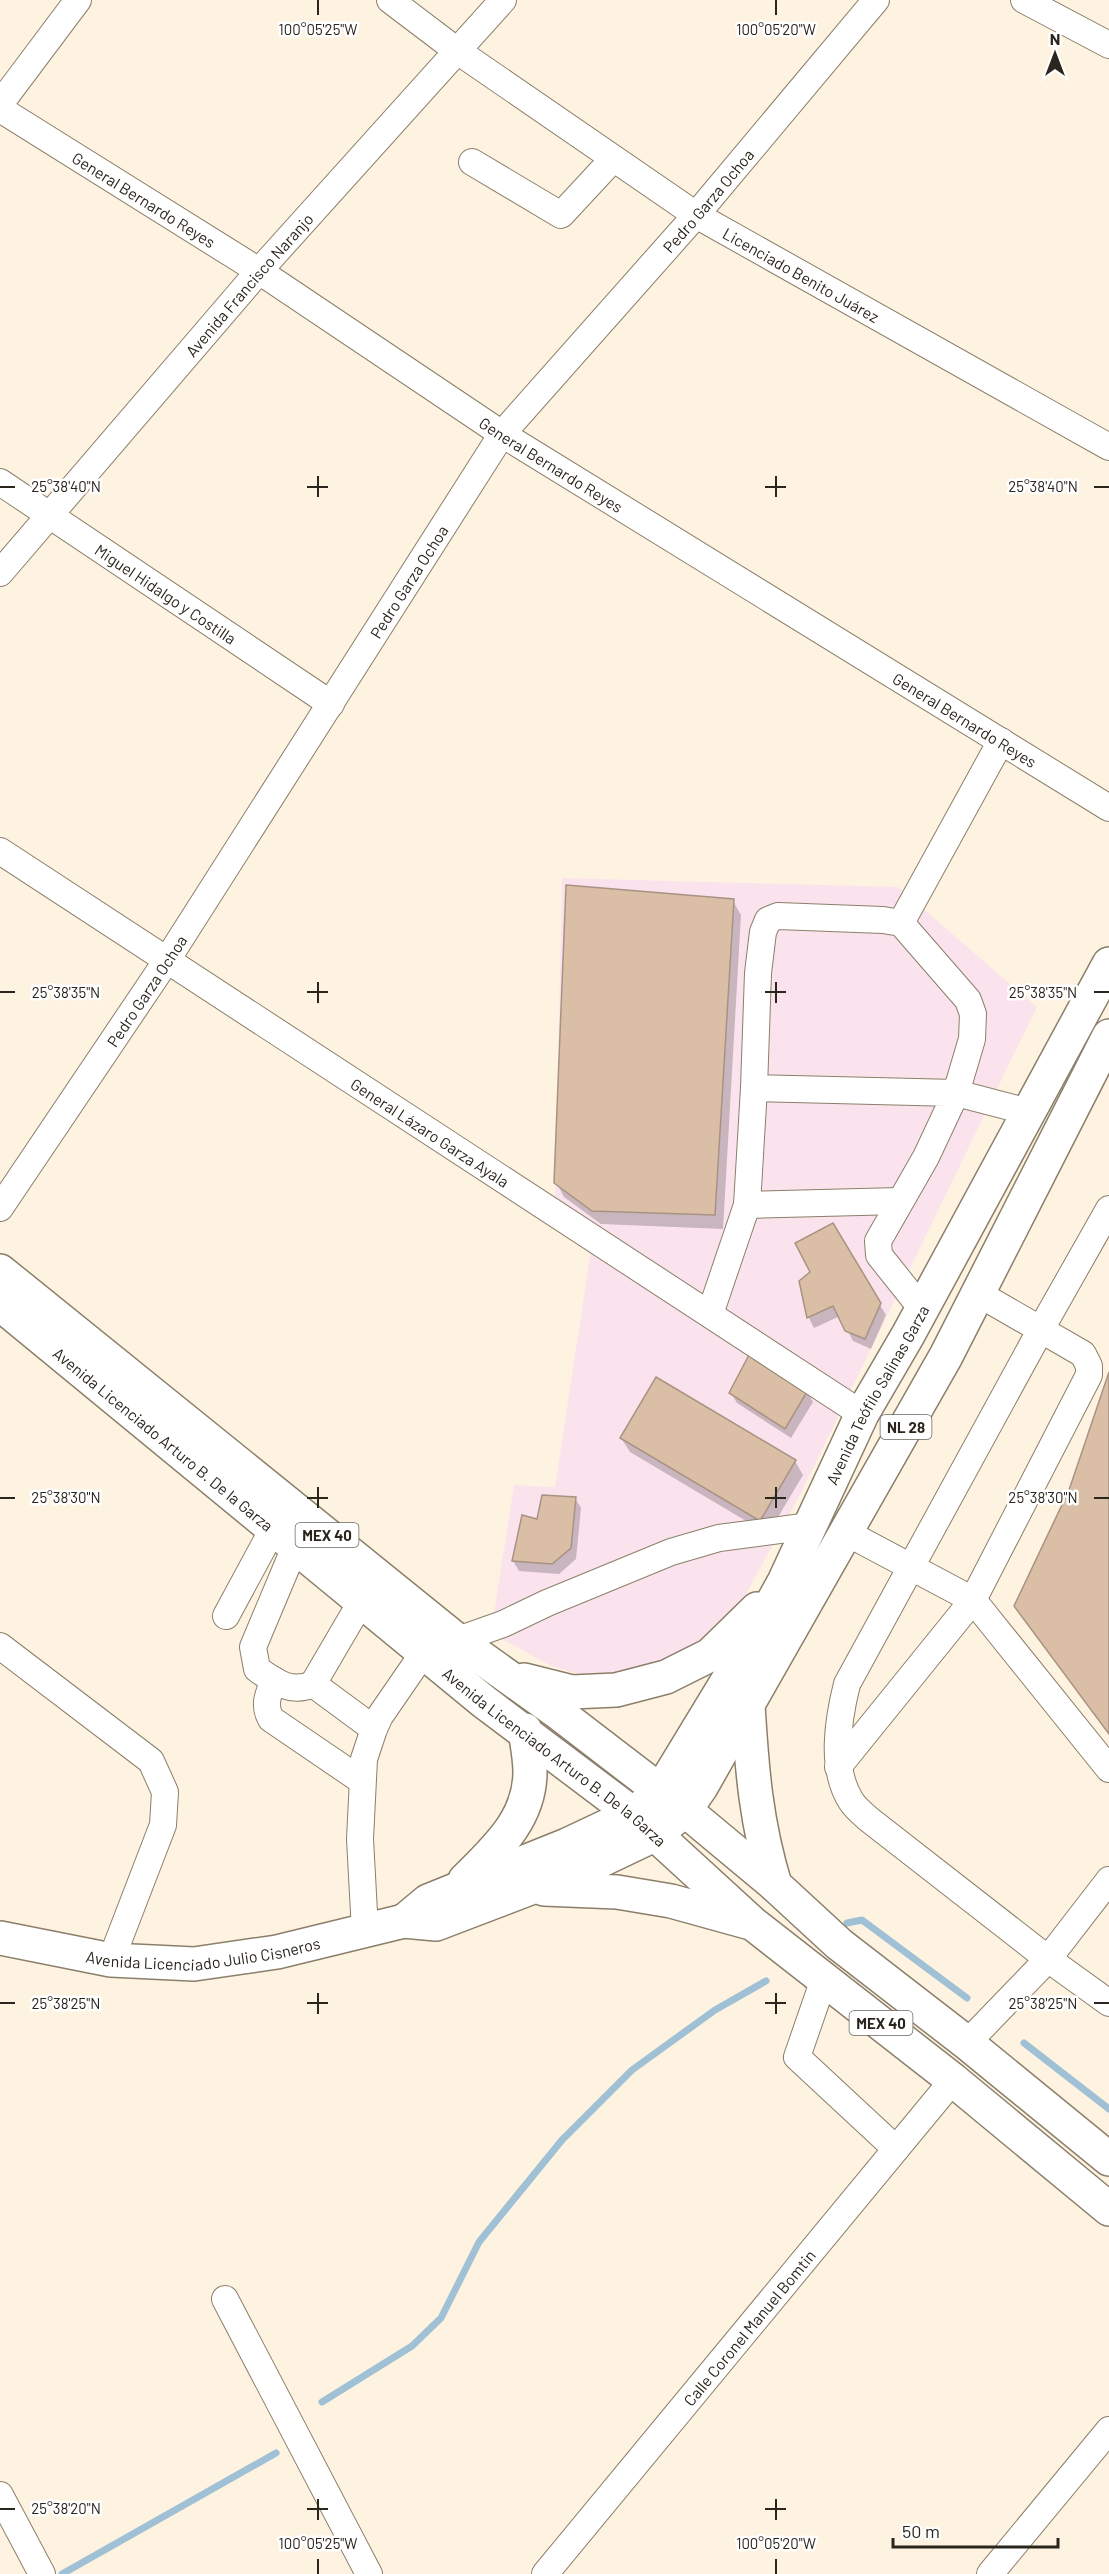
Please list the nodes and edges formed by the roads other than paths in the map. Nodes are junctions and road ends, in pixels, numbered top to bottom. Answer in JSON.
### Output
{"nodes":[{"id":1,"x":78,"y":0,"type":"edge"},
{"id":2,"x":390,"y":0,"type":"edge"},
{"id":3,"x":503,"y":0,"type":"edge"},
{"id":4,"x":876,"y":0,"type":"edge"},
{"id":5,"x":1024,"y":0,"type":"edge"},
{"id":6,"x":1109,"y":45,"type":"edge"},
{"id":7,"x":456,"y":50,"type":"junction"},
{"id":8,"x":0,"y":104,"type":"edge"},
{"id":9,"x":0,"y":109,"type":"edge"},
{"id":10,"x":613,"y":159,"type":"junction"},
{"id":11,"x":472,"y":162,"type":"dead end"},
{"id":12,"x":696,"y":215,"type":"junction"},
{"id":13,"x":259,"y":271,"type":"junction"},
{"id":14,"x":502,"y":434,"type":"junction"},
{"id":15,"x":1109,"y":447,"type":"edge"},
{"id":16,"x":0,"y":482,"type":"edge"},
{"id":17,"x":51,"y":514,"type":"junction"},
{"id":18,"x":0,"y":573,"type":"edge"},
{"id":19,"x":331,"y":704,"type":"junction"},
{"id":20,"x":1000,"y":741,"type":"junction"},
{"id":21,"x":1109,"y":808,"type":"edge"},
{"id":22,"x":0,"y":851,"type":"edge"},
{"id":23,"x":901,"y":922,"type":"junction"},
{"id":24,"x":167,"y":960,"type":"junction"},
{"id":25,"x":1109,"y":964,"type":"edge"},
{"id":26,"x":1106,"y":1046,"type":"edge"},
{"id":27,"x":754,"y":1088,"type":"junction"},
{"id":28,"x":956,"y":1093,"type":"junction"},
{"id":29,"x":1029,"y":1112,"type":"junction"},
{"id":30,"x":900,"y":1201,"type":"junction"},
{"id":31,"x":747,"y":1205,"type":"junction"},
{"id":32,"x":0,"y":1208,"type":"edge"},
{"id":33,"x":1109,"y":1209,"type":"edge"},
{"id":34,"x":0,"y":1271,"type":"edge"},
{"id":35,"x":979,"y":1293,"type":"junction"},
{"id":36,"x":0,"y":1304,"type":"edge"},
{"id":37,"x":710,"y":1314,"type":"junction"},
{"id":38,"x":915,"y":1322,"type":"junction"},
{"id":39,"x":1041,"y":1329,"type":"junction"},
{"id":40,"x":946,"y":1356,"type":"junction"},
{"id":41,"x":862,"y":1414,"type":"junction"},
{"id":42,"x":810,"y":1527,"type":"junction"},
{"id":43,"x":847,"y":1533,"type":"junction"},
{"id":44,"x":284,"y":1538,"type":"junction"},
{"id":45,"x":910,"y":1567,"type":"junction"},
{"id":46,"x":784,"y":1582,"type":"junction"},
{"id":47,"x":973,"y":1600,"type":"junction"},
{"id":48,"x":361,"y":1602,"type":"junction"},
{"id":49,"x":226,"y":1616,"type":"dead end"},
{"id":50,"x":458,"y":1641,"type":"junction"},
{"id":51,"x":0,"y":1646,"type":"edge"},
{"id":52,"x":424,"y":1652,"type":"junction"},
{"id":53,"x":508,"y":1677,"type":"junction"},
{"id":54,"x":274,"y":1680,"type":"junction"},
{"id":55,"x":313,"y":1684,"type":"junction"},
{"id":56,"x":748,"y":1705,"type":"junction"},
{"id":57,"x":374,"y":1729,"type":"junction"},
{"id":58,"x":525,"y":1730,"type":"junction"},
{"id":59,"x":838,"y":1767,"type":"junction"},
{"id":60,"x":1109,"y":1769,"type":"edge"},
{"id":61,"x":362,"y":1781,"type":"junction"},
{"id":62,"x":673,"y":1801,"type":"junction"},
{"id":63,"x":645,"y":1824,"type":"junction"},
{"id":64,"x":1109,"y":1880,"type":"edge"},
{"id":65,"x":775,"y":1885,"type":"junction"},
{"id":66,"x":455,"y":1889,"type":"junction"},
{"id":67,"x":530,"y":1889,"type":"junction"},
{"id":68,"x":404,"y":1922,"type":"junction"},
{"id":69,"x":752,"y":1923,"type":"junction"},
{"id":70,"x":365,"y":1931,"type":"junction"},
{"id":71,"x":0,"y":1938,"type":"edge"},
{"id":72,"x":1048,"y":1959,"type":"junction"},
{"id":73,"x":111,"y":1960,"type":"junction"},
{"id":74,"x":824,"y":1979,"type":"junction"},
{"id":75,"x":1109,"y":2003,"type":"edge"},
{"id":76,"x":887,"y":2028,"type":"junction"},
{"id":77,"x":967,"y":2043,"type":"junction"},
{"id":78,"x":953,"y":2080,"type":"junction"},
{"id":79,"x":984,"y":2108,"type":"junction"},
{"id":80,"x":896,"y":2149,"type":"junction"},
{"id":81,"x":1109,"y":2159,"type":"edge"},
{"id":82,"x":1109,"y":2209,"type":"edge"},
{"id":83,"x":225,"y":2299,"type":"dead end"},
{"id":84,"x":1109,"y":2430,"type":"edge"},
{"id":85,"x":0,"y":2495,"type":"edge"},
{"id":86,"x":42,"y":2574,"type":"edge"},
{"id":87,"x":369,"y":2574,"type":"edge"},
{"id":88,"x":544,"y":2574,"type":"edge"},
{"id":89,"x":990,"y":2574,"type":"edge"}],
"edges":[{"from":1,"to":8,"type":"street"},
{"from":2,"to":7,"type":"street","name":"Licenciado Benito Juárez"},
{"from":3,"to":7,"type":"street","name":"Avenida Francisco Naranjo"},
{"from":4,"to":12,"type":"street","name":"Pedro Garza Ochoa"},
{"from":5,"to":6,"type":"street"},
{"from":7,"to":10,"type":"street","name":"Licenciado Benito Juárez"},
{"from":7,"to":13,"type":"street","name":"Avenida Francisco Naranjo"},
{"from":9,"to":13,"type":"street","name":"General Bernardo Reyes"},
{"from":10,"to":11,"type":"street"},
{"from":10,"to":12,"type":"street","name":"Licenciado Benito Juárez"},
{"from":12,"to":14,"type":"street","name":"Pedro Garza Ochoa"},
{"from":12,"to":15,"type":"street","name":"Licenciado Benito Juárez"},
{"from":13,"to":14,"type":"street","name":"General Bernardo Reyes"},
{"from":13,"to":17,"type":"street","name":"Avenida Francisco Naranjo"},
{"from":14,"to":19,"type":"street","name":"Pedro Garza Ochoa"},
{"from":14,"to":20,"type":"street","name":"General Bernardo Reyes"},
{"from":16,"to":17,"type":"street","name":"Miguel Hidalgo y Costilla"},
{"from":17,"to":18,"type":"street","name":"Avenida Francisco Naranjo"},
{"from":17,"to":19,"type":"street","name":"Miguel Hidalgo y Costilla"},
{"from":19,"to":24,"type":"street","name":"Pedro Garza Ochoa"},
{"from":20,"to":21,"type":"street","name":"General Bernardo Reyes"},
{"from":20,"to":23,"type":"street"},
{"from":22,"to":24,"type":"street","name":"General Lázaro Garza Ayala"},
{"from":23,"to":27,"type":"street"},
{"from":23,"to":28,"type":"street"},
{"from":24,"to":32,"type":"street","name":"Pedro Garza Ochoa"},
{"from":24,"to":37,"type":"street","name":"General Lázaro Garza Ayala"},
{"from":25,"to":29,"type":"main road","name":"Avenida Teófilo Salinas Garza","number":"NL 28"},
{"from":26,"to":35,"type":"main road","name":"Avenida Teófilo Salinas Garza","number":"NL 28"},
{"from":27,"to":28,"type":"street"},
{"from":27,"to":31,"type":"street"},
{"from":28,"to":29,"type":"street"},
{"from":28,"to":30,"type":"street"},
{"from":29,"to":38,"type":"main road","name":"Avenida Teófilo Salinas Garza","number":"NL 28"},
{"from":30,"to":31,"type":"street"},
{"from":30,"to":38,"type":"street"},
{"from":31,"to":37,"type":"street"},
{"from":33,"to":39,"type":"street"},
{"from":34,"to":50,"type":"main road","name":"Avenida Licenciado Arturo B. De la Garza","number":"MEX 40"},
{"from":35,"to":39,"type":"street"},
{"from":35,"to":40,"type":"main road","name":"Avenida Teófilo Salinas Garza","number":"NL 28"},
{"from":36,"to":44,"type":"main road","name":"Avenida Licenciado Arturo B. De la Garza","number":"MEX 40"},
{"from":37,"to":41,"type":"street","name":"General Lázaro Garza Ayala"},
{"from":38,"to":40,"type":"main road"},
{"from":38,"to":41,"type":"main road","name":"Avenida Teófilo Salinas Garza","number":"NL 28"},
{"from":39,"to":45,"type":"street"},
{"from":39,"to":47,"type":"street"},
{"from":40,"to":43,"type":"main road","name":"Avenida Teófilo Salinas Garza","number":"NL 28"},
{"from":41,"to":42,"type":"main road","name":"Avenida Teófilo Salinas Garza","number":"NL 28"},
{"from":42,"to":46,"type":"main road","name":"Avenida Teófilo Salinas Garza","number":"NL 28"},
{"from":42,"to":50,"type":"street"},
{"from":43,"to":45,"type":"street"},
{"from":43,"to":56,"type":"main road","name":"Avenida Teófilo Salinas Garza","number":"NL 28"},
{"from":44,"to":48,"type":"main road","name":"Avenida Licenciado Arturo B. De la Garza","number":"MEX 40"},
{"from":44,"to":49,"type":"street"},
{"from":44,"to":54,"type":"street"},
{"from":45,"to":47,"type":"street"},
{"from":45,"to":59,"type":"street"},
{"from":46,"to":53,"type":"main road"},
{"from":46,"to":62,"type":"main road","name":"Avenida Teófilo Salinas Garza","number":"NL 28"},
{"from":47,"to":59,"type":"street"},
{"from":47,"to":60,"type":"street"},
{"from":48,"to":52,"type":"main road","name":"Avenida Licenciado Arturo B. De la Garza","number":"MEX 40"},
{"from":48,"to":55,"type":"street"},
{"from":50,"to":52,"type":"street"},
{"from":50,"to":53,"type":"main road","name":"Avenida Licenciado Arturo B. De la Garza","number":"MEX 40"},
{"from":51,"to":73,"type":"street"},
{"from":52,"to":57,"type":"street"},
{"from":52,"to":58,"type":"main road","name":"Avenida Licenciado Arturo B. De la Garza","number":"MEX 40"},
{"from":53,"to":62,"type":"main road","name":"Avenida Licenciado Arturo B. De la Garza","number":"MEX 40"},
{"from":54,"to":55,"type":"street"},
{"from":54,"to":61,"type":"street"},
{"from":55,"to":57,"type":"street"},
{"from":56,"to":62,"type":"main road","name":"Avenida Teófilo Salinas Garza","number":"NL 28"},
{"from":56,"to":65,"type":"main road"},
{"from":57,"to":61,"type":"street"},
{"from":58,"to":63,"type":"main road","name":"Avenida Licenciado Arturo B. De la Garza","number":"MEX 40"},
{"from":58,"to":66,"type":"main road"},
{"from":59,"to":72,"type":"street"},
{"from":61,"to":70,"type":"street"},
{"from":62,"to":63,"type":"main road","name":"Avenida Teófilo Salinas Garza","number":"NL 28"},
{"from":62,"to":65,"type":"main road","name":"Avenida Licenciado Arturo B. De la Garza","number":"MEX 40"},
{"from":63,"to":66,"type":"main road","name":"Avenida Licenciado Julio Cisneros"},
{"from":63,"to":67,"type":"main road","name":"Avenida Licenciado Julio Cisneros"},
{"from":63,"to":69,"type":"main road","name":"Avenida Licenciado Arturo B. De la Garza","number":"MEX 40"},
{"from":64,"to":72,"type":"street"},
{"from":65,"to":77,"type":"main road","name":"Avenida Licenciado Arturo B. De la Garza","number":"MEX 40"},
{"from":66,"to":68,"type":"main road","name":"Avenida Licenciado Julio Cisneros"},
{"from":67,"to":68,"type":"main road","name":"Avenida Licenciado Julio Cisneros"},
{"from":67,"to":69,"type":"main road"},
{"from":68,"to":70,"type":"main road","name":"Avenida Licenciado Julio Cisneros"},
{"from":69,"to":74,"type":"main road","name":"Avenida Licenciado Arturo B. De la Garza","number":"MEX 40"},
{"from":70,"to":73,"type":"main road","name":"Avenida Licenciado Julio Cisneros"},
{"from":71,"to":73,"type":"main road","name":"Avenida Licenciado Julio Cisneros"},
{"from":72,"to":75,"type":"street"},
{"from":72,"to":77,"type":"street"},
{"from":74,"to":76,"type":"main road","name":"Avenida Licenciado Arturo B. De la Garza","number":"MEX 40"},
{"from":74,"to":80,"type":"street"},
{"from":76,"to":77,"type":"main road"},
{"from":76,"to":78,"type":"main road","name":"Avenida Licenciado Arturo B. De la Garza","number":"MEX 40"},
{"from":77,"to":79,"type":"main road"},
{"from":77,"to":81,"type":"main road","name":"Avenida Licenciado Arturo B. De la Garza","number":"MEX 40"},
{"from":78,"to":79,"type":"main road","name":"Avenida Licenciado Arturo B. De la Garza","number":"MEX 40"},
{"from":78,"to":80,"type":"street","name":"Calle Coronel Manuel Bomtin"},
{"from":79,"to":82,"type":"main road","name":"Avenida Licenciado Arturo B. De la Garza","number":"MEX 40"},
{"from":80,"to":88,"type":"street","name":"Calle Coronel Manuel Bomtin"},
{"from":83,"to":87,"type":"street"},
{"from":84,"to":89,"type":"street"},
{"from":85,"to":86,"type":"street"}]}
